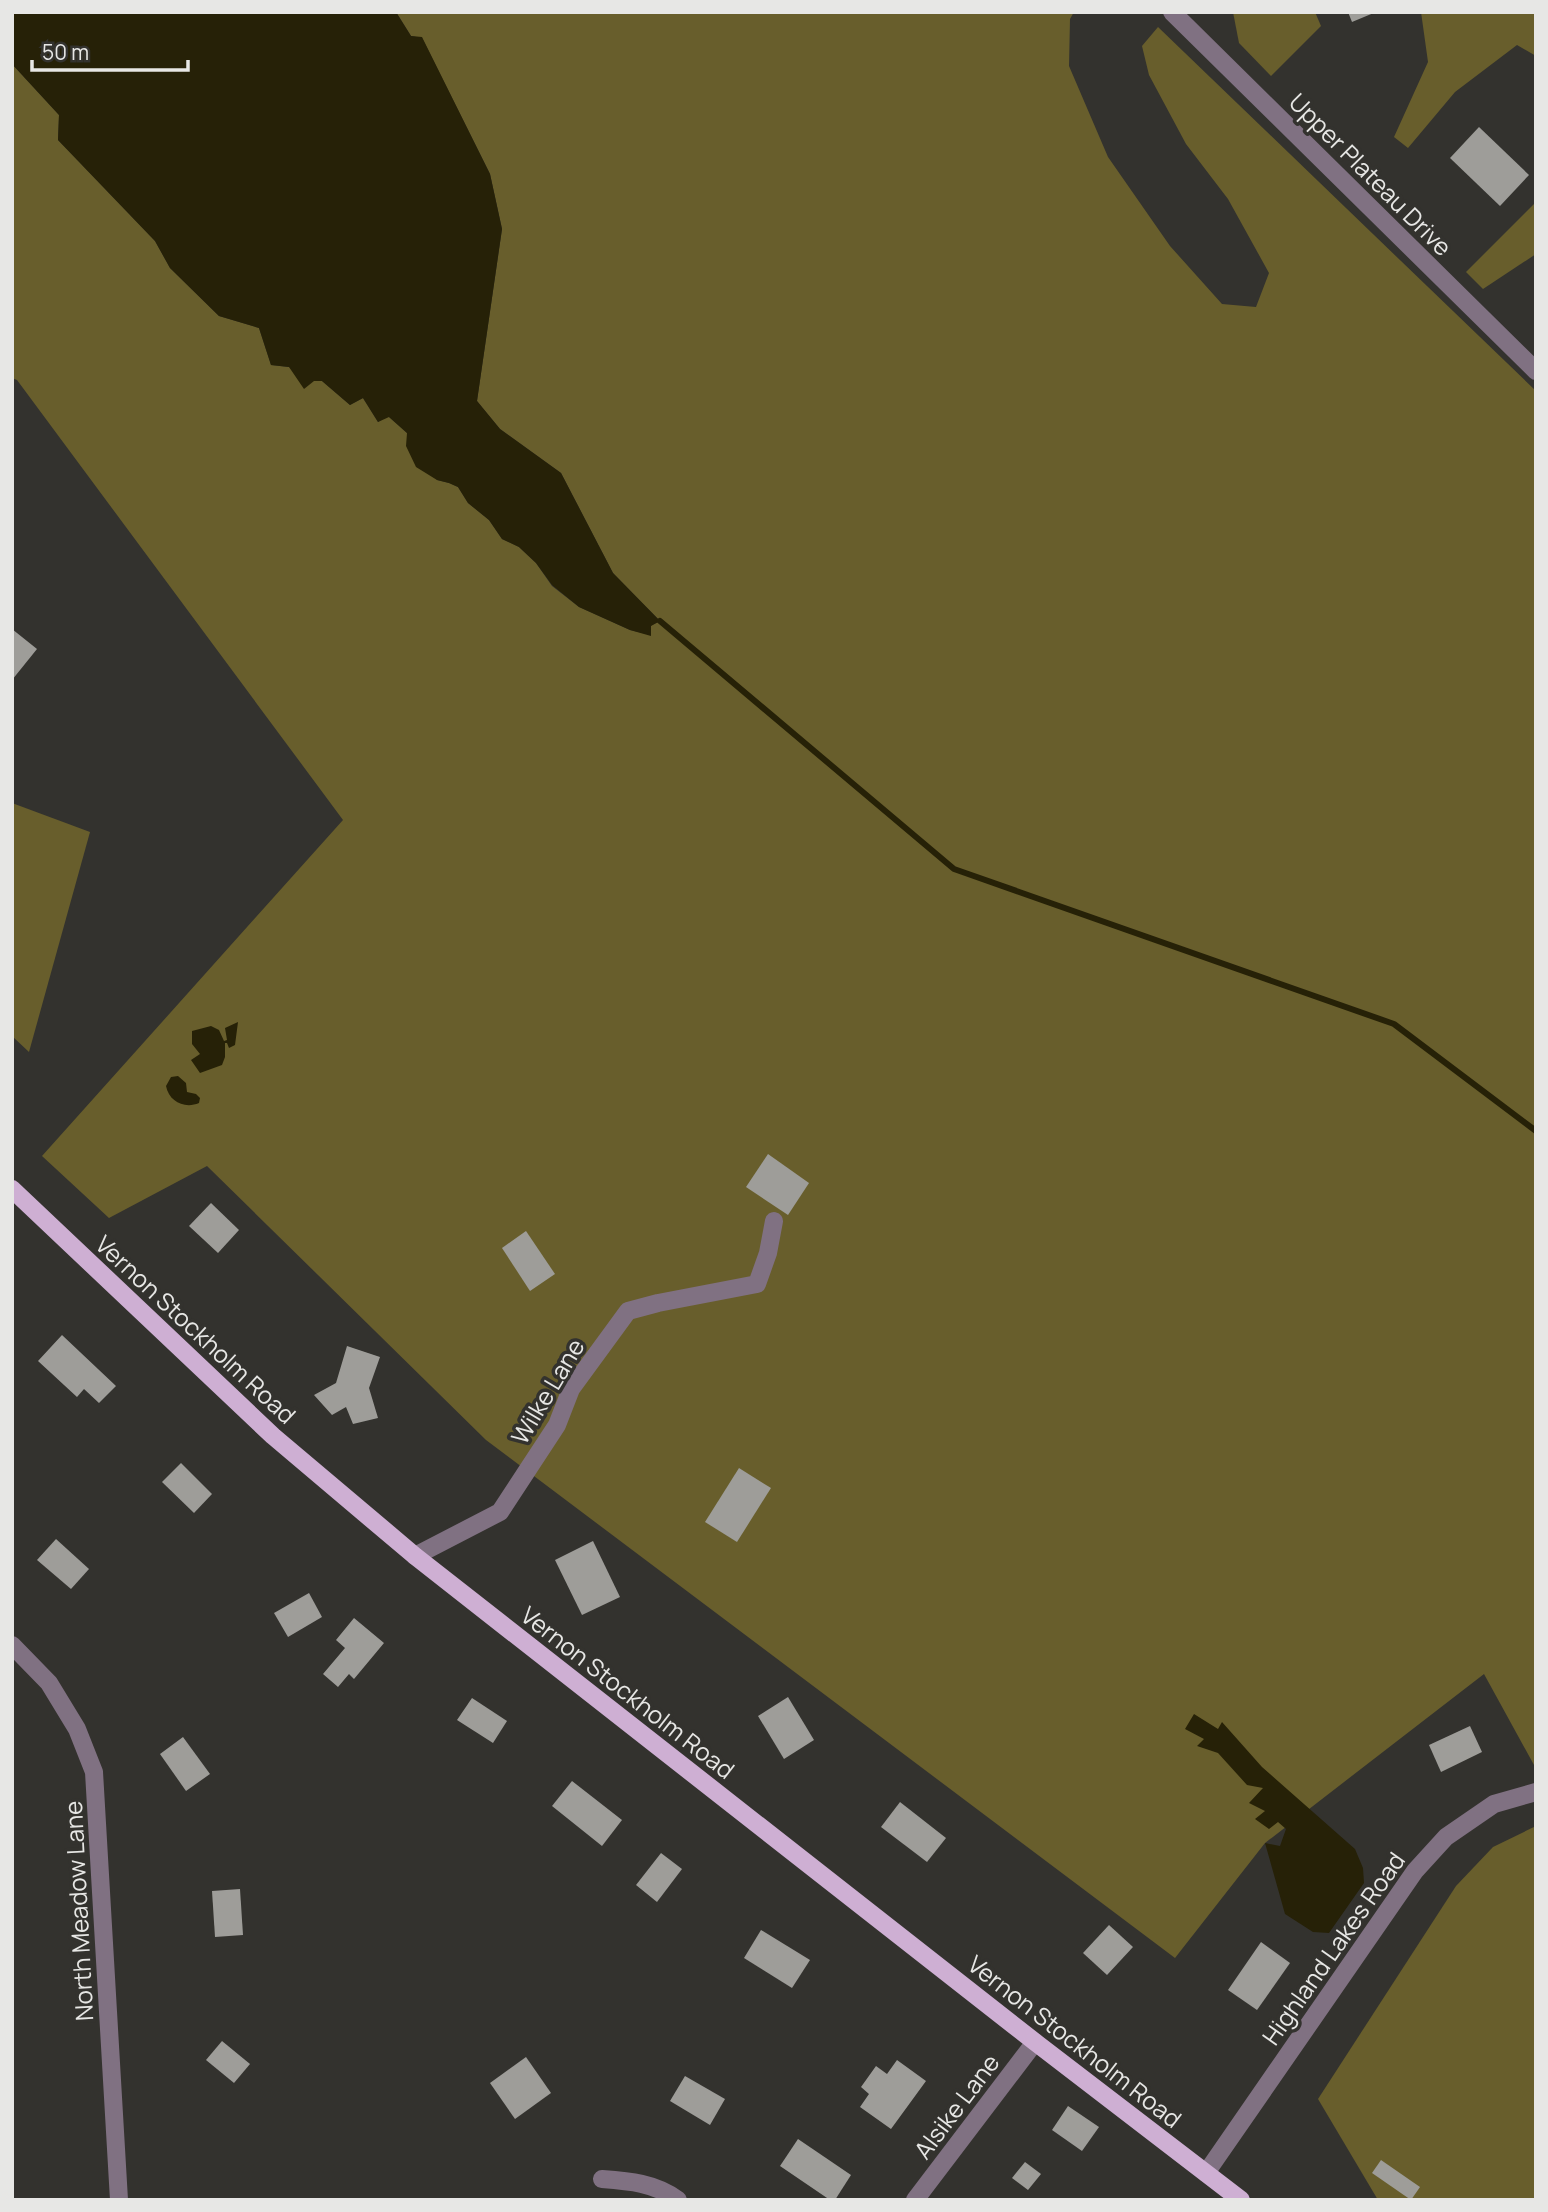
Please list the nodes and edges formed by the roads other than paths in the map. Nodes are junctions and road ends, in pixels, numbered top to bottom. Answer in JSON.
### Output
{"nodes":[{"id":1,"x":1176,"y":14,"type":"edge"},
{"id":2,"x":1536,"y":371,"type":"edge"},
{"id":3,"x":13,"y":1191,"type":"edge"},
{"id":4,"x":774,"y":1221,"type":"dead end"},
{"id":5,"x":415,"y":1556,"type":"junction"},
{"id":6,"x":12,"y":1645,"type":"edge"},
{"id":7,"x":1536,"y":1792,"type":"edge"},
{"id":8,"x":1035,"y":2042,"type":"junction"},
{"id":9,"x":1206,"y":2173,"type":"junction"},
{"id":10,"x":601,"y":2179,"type":"dead end"},
{"id":11,"x":119,"y":2200,"type":"edge"},
{"id":12,"x":678,"y":2200,"type":"edge"},
{"id":13,"x":915,"y":2200,"type":"edge"},
{"id":14,"x":1241,"y":2200,"type":"edge"}],
"edges":[{"from":1,"to":2,"type":"street","name":"Upper Plateau Drive"},
{"from":3,"to":5,"type":"main road","name":"Vernon Stockholm Road"},
{"from":4,"to":5,"type":"street","name":"Wilke Lane"},
{"from":5,"to":8,"type":"main road","name":"Vernon Stockholm Road"},
{"from":6,"to":11,"type":"street","name":"North Meadow Lane"},
{"from":7,"to":9,"type":"street","name":"Highland Lakes Road"},
{"from":8,"to":9,"type":"main road","name":"Vernon Stockholm Road"},
{"from":8,"to":13,"type":"street","name":"Alsike Lane"},
{"from":9,"to":14,"type":"main road","name":"Vernon Stockholm Road"},
{"from":10,"to":12,"type":"street"}]}
